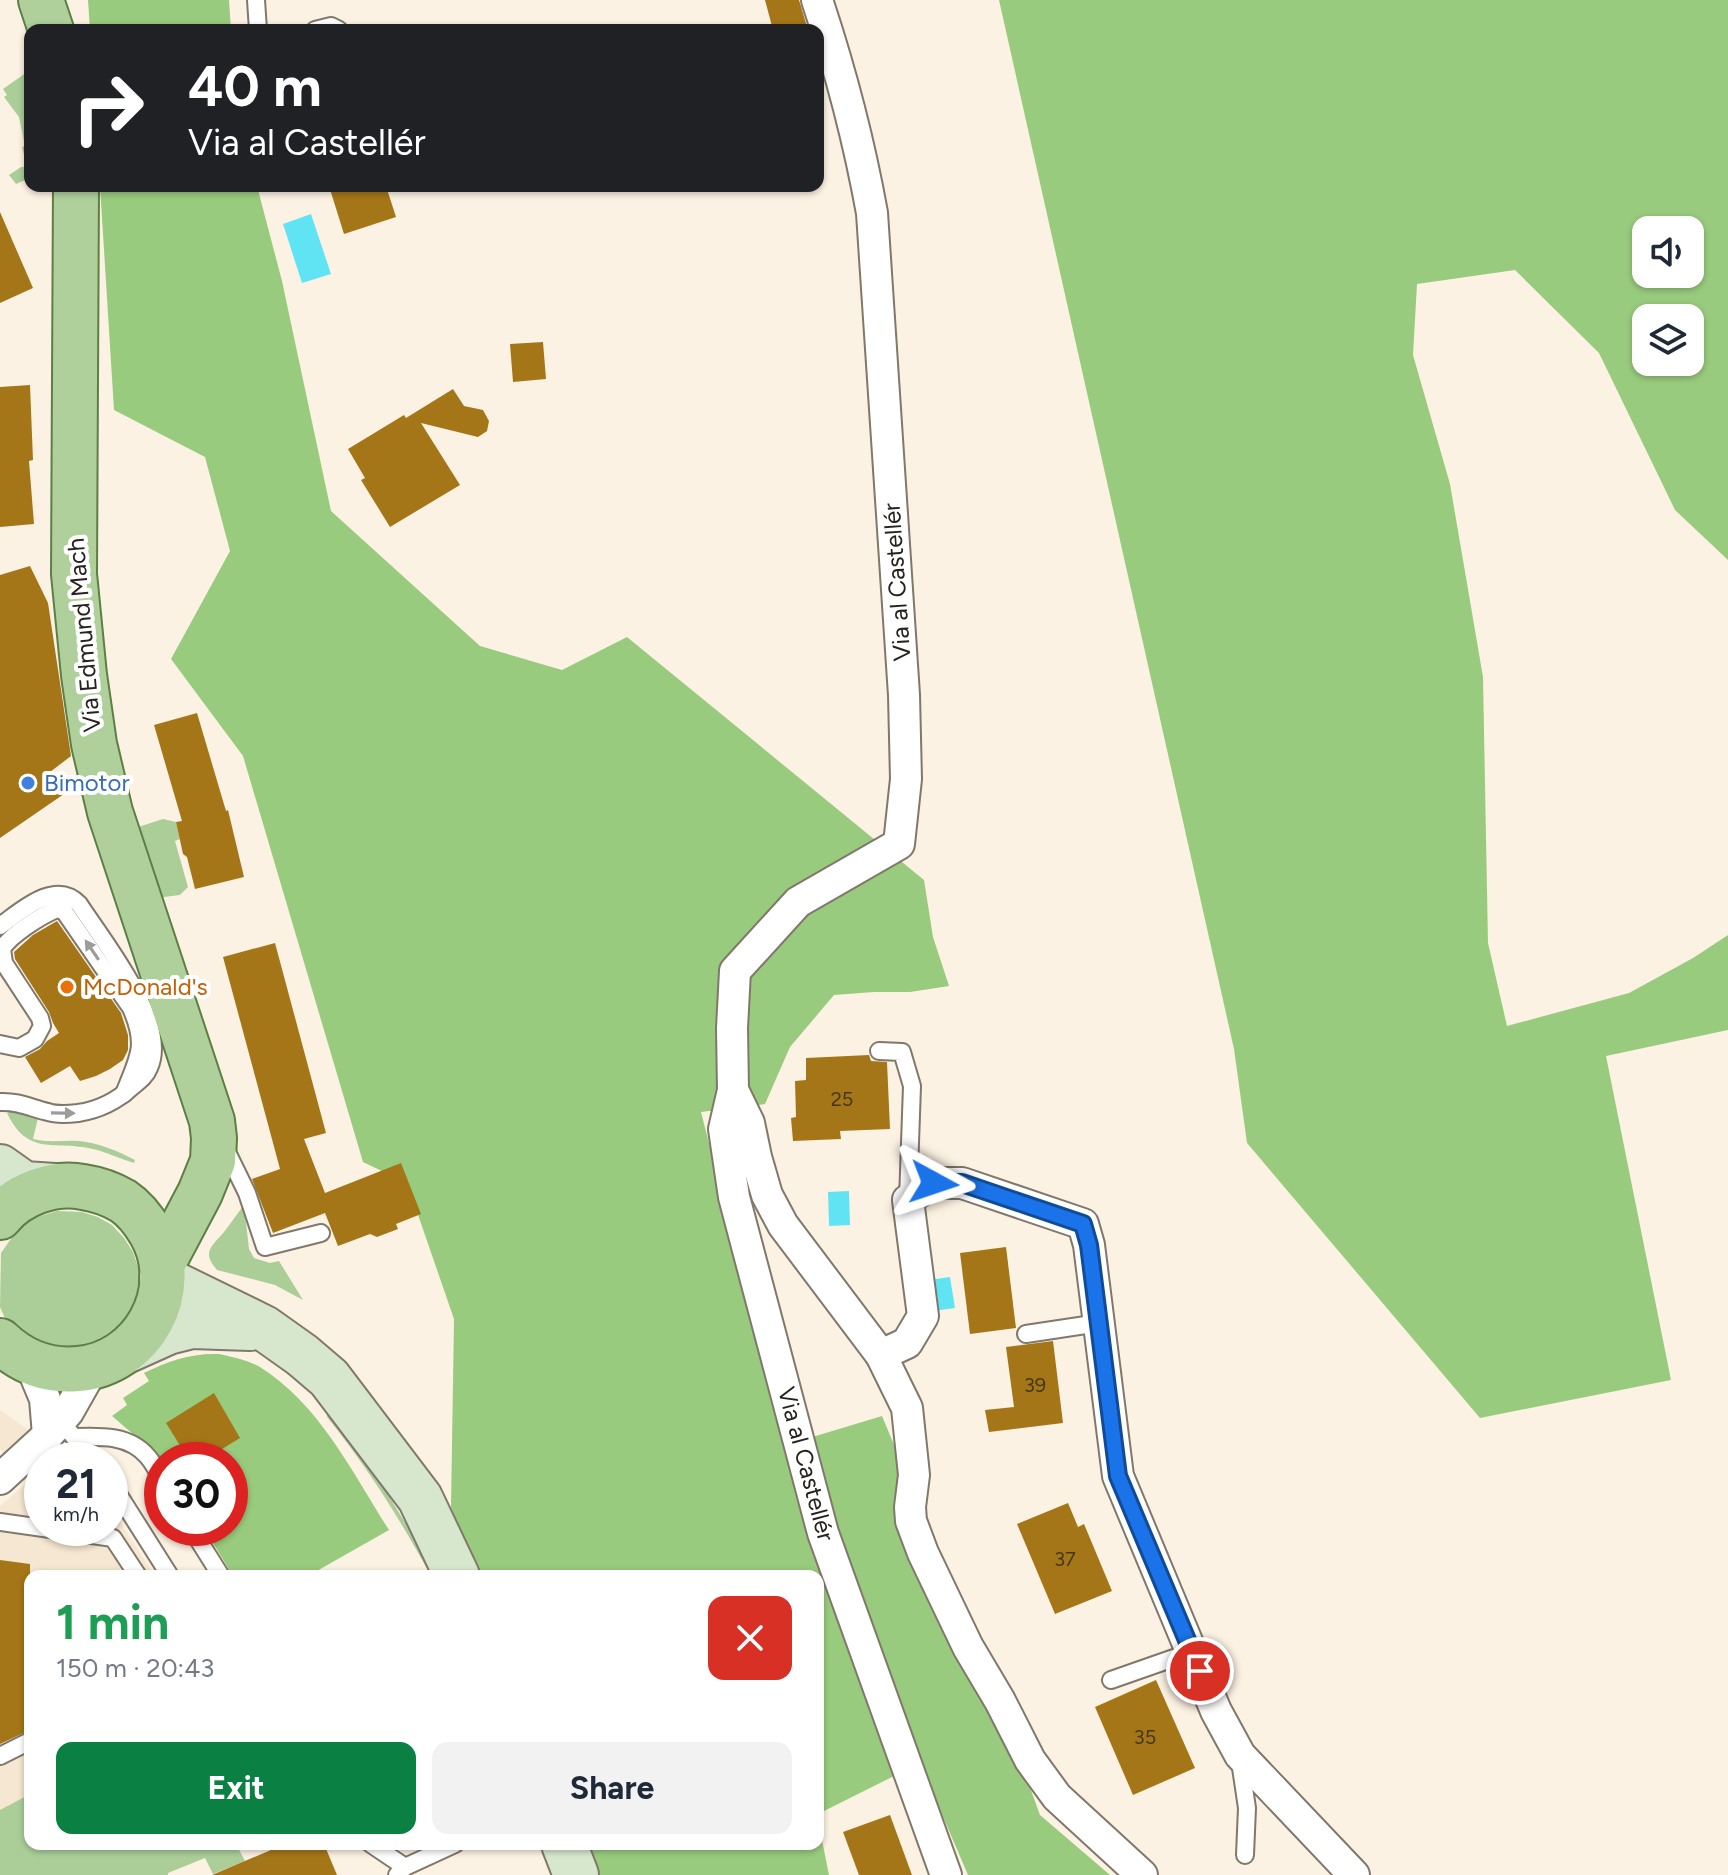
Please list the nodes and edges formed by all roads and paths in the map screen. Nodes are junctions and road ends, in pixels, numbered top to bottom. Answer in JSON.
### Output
{"nodes":[{"id":1,"x":41,"y":0,"type":"edge"},
{"id":2,"x":256,"y":0,"type":"edge"},
{"id":3,"x":817,"y":0,"type":"edge"},
{"id":4,"x":49,"y":24,"type":"edge"},
{"id":5,"x":258,"y":24,"type":"edge"},
{"id":6,"x":76,"y":192,"type":"edge"},
{"id":7,"x":0,"y":926,"type":"edge"},
{"id":8,"x":0,"y":1044,"type":"edge"},
{"id":9,"x":879,"y":1051,"type":"dead end"},
{"id":10,"x":733,"y":1090,"type":"junction"},
{"id":11,"x":123,"y":1095,"type":"junction"},
{"id":12,"x":0,"y":1102,"type":"edge"},
{"id":13,"x":213,"y":1141,"type":"junction"},
{"id":14,"x":0,"y":1167,"type":"edge"},
{"id":15,"x":55,"y":1186,"type":"junction"},
{"id":16,"x":908,"y":1200,"type":"junction"},
{"id":17,"x":124,"y":1202,"type":"junction"},
{"id":18,"x":0,"y":1217,"type":"edge"},
{"id":19,"x":321,"y":1233,"type":"dead end"},
{"id":20,"x":162,"y":1270,"type":"junction"},
{"id":21,"x":1099,"y":1323,"type":"junction"},
{"id":22,"x":264,"y":1328,"type":"junction"},
{"id":23,"x":1026,"y":1334,"type":"dead end"},
{"id":24,"x":15,"y":1352,"type":"edge"},
{"id":25,"x":881,"y":1355,"type":"junction"},
{"id":26,"x":110,"y":1359,"type":"junction"},
{"id":27,"x":61,"y":1431,"type":"junction"},
{"id":28,"x":73,"y":1442,"type":"edge"},
{"id":29,"x":144,"y":1453,"type":"edge"},
{"id":30,"x":0,"y":1479,"type":"edge"},
{"id":31,"x":128,"y":1510,"type":"edge"},
{"id":32,"x":0,"y":1522,"type":"edge"},
{"id":33,"x":202,"y":1546,"type":"edge"},
{"id":34,"x":134,"y":1570,"type":"edge"},
{"id":35,"x":166,"y":1570,"type":"edge"},
{"id":36,"x":217,"y":1570,"type":"edge"},
{"id":37,"x":454,"y":1570,"type":"edge"},
{"id":38,"x":1191,"y":1652,"type":"junction"},
{"id":39,"x":1111,"y":1680,"type":"dead end"},
{"id":40,"x":24,"y":1744,"type":"edge"},
{"id":41,"x":1240,"y":1755,"type":"junction"},
{"id":42,"x":0,"y":1756,"type":"edge"},
{"id":43,"x":378,"y":1850,"type":"edge"},
{"id":44,"x":443,"y":1850,"type":"edge"},
{"id":45,"x":566,"y":1850,"type":"edge"},
{"id":46,"x":1245,"y":1855,"type":"dead end"},
{"id":47,"x":401,"y":1871,"type":"edge"},
{"id":48,"x":576,"y":1875,"type":"edge"},
{"id":49,"x":946,"y":1875,"type":"edge"},
{"id":50,"x":1142,"y":1875,"type":"edge"},
{"id":51,"x":1354,"y":1875,"type":"edge"}],
"edges":[{"from":1,"to":4,"type":"main road"},
{"from":2,"to":5,"type":"lane"},
{"from":3,"to":10,"type":"street","name":"Via al Castellér"},
{"from":6,"to":13,"type":"main road","name":"Via Edmund Mach"},
{"from":7,"to":11,"type":"lane"},
{"from":11,"to":8,"type":"lane","one_way":true},
{"from":9,"to":16,"type":"lane"},
{"from":10,"to":25,"type":"street","name":"Via al Castellér"},
{"from":10,"to":49,"type":"street","name":"Via al Castellér"},
{"from":12,"to":11,"type":"lane","one_way":true},
{"from":13,"to":17,"type":"main road"},
{"from":13,"to":19,"type":"lane"},
{"from":13,"to":20,"type":"main road"},
{"from":14,"to":15,"type":"main road"},
{"from":15,"to":17,"type":"main road"},
{"from":15,"to":18,"type":"main road"},
{"from":16,"to":21,"type":"street"},
{"from":16,"to":25,"type":"street"},
{"from":17,"to":20,"type":"main road"},
{"from":20,"to":22,"type":"main road"},
{"from":20,"to":26,"type":"main road"},
{"from":21,"to":23,"type":"lane"},
{"from":21,"to":38,"type":"street"},
{"from":22,"to":26,"type":"main road"},
{"from":22,"to":37,"type":"main road"},
{"from":24,"to":26,"type":"main road"},
{"from":24,"to":27,"type":"street"},
{"from":25,"to":50,"type":"street","name":"Via al Castellér"},
{"from":26,"to":27,"type":"street"},
{"from":27,"to":28,"type":"lane"},
{"from":27,"to":29,"type":"lane"},
{"from":27,"to":30,"type":"street"},
{"from":31,"to":35,"type":"lane"},
{"from":32,"to":34,"type":"lane"},
{"from":33,"to":36,"type":"lane"},
{"from":38,"to":39,"type":"lane"},
{"from":38,"to":41,"type":"street"},
{"from":40,"to":42,"type":"lane"},
{"from":41,"to":46,"type":"lane"},
{"from":41,"to":51,"type":"street"},
{"from":43,"to":47,"type":"lane"},
{"from":44,"to":47,"type":"lane"},
{"from":45,"to":48,"type":"main road"}]}
